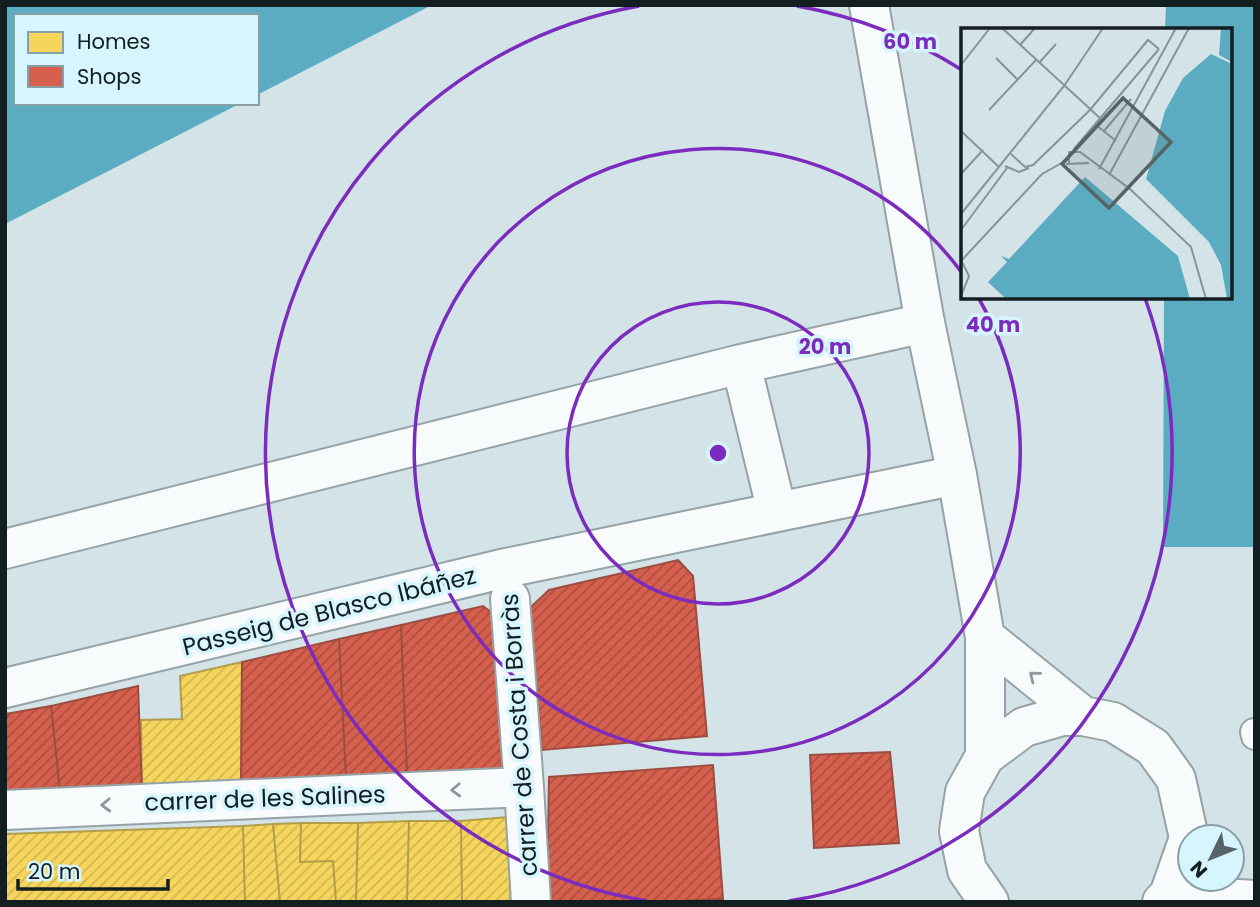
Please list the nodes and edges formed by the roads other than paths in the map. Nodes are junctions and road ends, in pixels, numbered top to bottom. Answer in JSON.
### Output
{"nodes":[{"id":1,"x":869,"y":5,"type":"edge"},
{"id":2,"x":925,"y":323,"type":"junction"},
{"id":3,"x":741,"y":364,"type":"junction"},
{"id":4,"x":957,"y":475,"type":"junction"},
{"id":5,"x":777,"y":512,"type":"junction"},
{"id":6,"x":5,"y":549,"type":"edge"},
{"id":7,"x":508,"y":584,"type":"junction"},
{"id":8,"x":985,"y":637,"type":"junction"},
{"id":9,"x":5,"y":688,"type":"edge"},
{"id":10,"x":1083,"y":716,"type":"junction"},
{"id":11,"x":985,"y":757,"type":"junction"},
{"id":12,"x":524,"y":787,"type":"junction"},
{"id":13,"x":5,"y":810,"type":"edge"},
{"id":14,"x":1186,"y":823,"type":"edge"},
{"id":15,"x":1176,"y":872,"type":"edge"},
{"id":16,"x":1166,"y":898,"type":"edge"},
{"id":17,"x":1255,"y":900,"type":"edge"},
{"id":18,"x":531,"y":902,"type":"edge"},
{"id":19,"x":989,"y":902,"type":"edge"}],
"edges":[{"from":1,"to":2,"type":"street"},
{"from":2,"to":3,"type":"street"},
{"from":2,"to":4,"type":"street"},
{"from":3,"to":5,"type":"street"},
{"from":3,"to":6,"type":"street"},
{"from":4,"to":5,"type":"street","name":"Passeig de Blasco Ibáñez"},
{"from":4,"to":8,"type":"street"},
{"from":5,"to":7,"type":"street","name":"Passeig de Blasco Ibáñez"},
{"from":7,"to":9,"type":"street","name":"Passeig de Blasco Ibáñez"},
{"from":7,"to":12,"type":"street","name":"carrer de Costa i Borràs"},
{"from":10,"to":8,"type":"street","one_way":true},
{"from":8,"to":11,"type":"street"},
{"from":10,"to":11,"type":"street"},
{"from":10,"to":14,"type":"street"},
{"from":11,"to":19,"type":"street"},
{"from":12,"to":13,"type":"street","name":"carrer de les Salines","one_way":true},
{"from":12,"to":18,"type":"street","name":"carrer de Costa i Borràs"},
{"from":15,"to":16,"type":"street"},
{"from":16,"to":17,"type":"street"}]}
